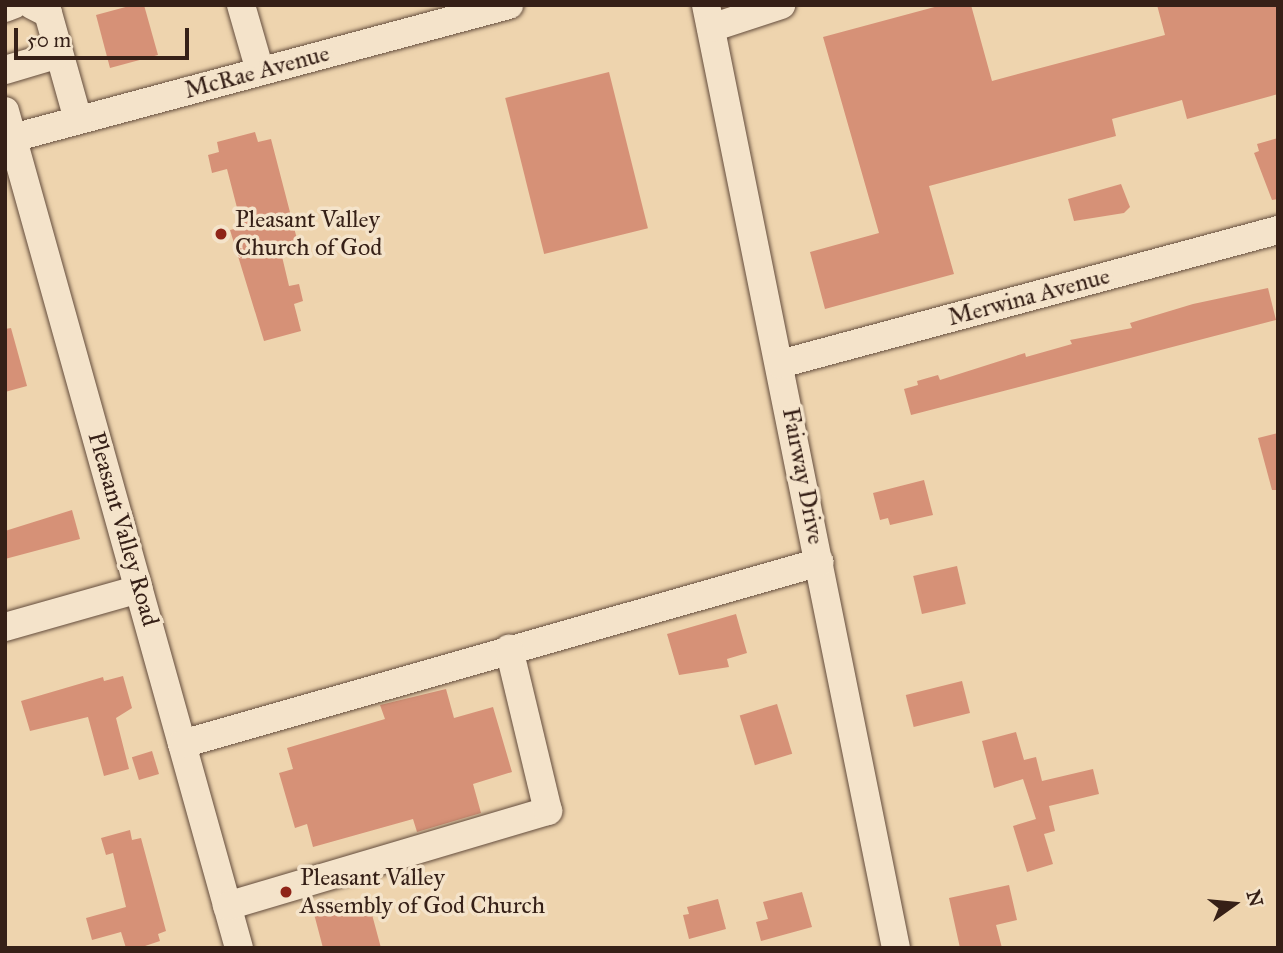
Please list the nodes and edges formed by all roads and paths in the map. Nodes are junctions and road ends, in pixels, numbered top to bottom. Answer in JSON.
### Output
{"nodes":[{"id":1,"x":13,"y":5,"type":"edge"},
{"id":2,"x":32,"y":5,"type":"edge"},
{"id":3,"x":241,"y":5,"type":"edge"},
{"id":4,"x":509,"y":5,"type":"edge"},
{"id":5,"x":781,"y":5,"type":"edge"},
{"id":6,"x":5,"y":8,"type":"edge"},
{"id":7,"x":708,"y":16,"type":"edge"},
{"id":8,"x":59,"y":54,"type":"junction"},
{"id":9,"x":5,"y":70,"type":"edge"},
{"id":10,"x":260,"y":71,"type":"junction"},
{"id":11,"x":5,"y":111,"type":"edge"},
{"id":12,"x":78,"y":120,"type":"junction"},
{"id":13,"x":9,"y":139,"type":"edge"},
{"id":14,"x":1278,"y":230,"type":"edge"},
{"id":15,"x":780,"y":364,"type":"junction"},
{"id":16,"x":820,"y":562,"type":"junction"},
{"id":17,"x":139,"y":589,"type":"junction"},
{"id":18,"x":5,"y":627,"type":"edge"},
{"id":19,"x":509,"y":649,"type":"junction"},
{"id":20,"x":182,"y":744,"type":"junction"},
{"id":21,"x":228,"y":906,"type":"junction"},
{"id":22,"x":239,"y":948,"type":"edge"},
{"id":23,"x":896,"y":948,"type":"edge"}],
"edges":[{"from":1,"to":6,"type":"street"},
{"from":2,"to":8,"type":"street"},
{"from":3,"to":10,"type":"street"},
{"from":4,"to":10,"type":"street","name":"McRae Avenue"},
{"from":5,"to":7,"type":"street"},
{"from":7,"to":15,"type":"street","name":"Fairway Drive"},
{"from":8,"to":9,"type":"street"},
{"from":8,"to":12,"type":"street"},
{"from":10,"to":12,"type":"street","name":"McRae Avenue"},
{"from":11,"to":13,"type":"street","name":"Pleasant Valley Road"},
{"from":12,"to":13,"type":"street","name":"McRae Avenue"},
{"from":13,"to":17,"type":"street","name":"Pleasant Valley Road"},
{"from":14,"to":15,"type":"street","name":"Merwina Avenue"},
{"from":15,"to":16,"type":"street","name":"Fairway Drive"},
{"from":16,"to":19,"type":"street"},
{"from":16,"to":23,"type":"street","name":"Fairway Drive"},
{"from":17,"to":18,"type":"street"},
{"from":17,"to":20,"type":"street","name":"Pleasant Valley Road"},
{"from":19,"to":20,"type":"street"},
{"from":19,"to":21,"type":"street"},
{"from":20,"to":21,"type":"street","name":"Pleasant Valley Road"},
{"from":21,"to":22,"type":"street","name":"Pleasant Valley Road"}]}
